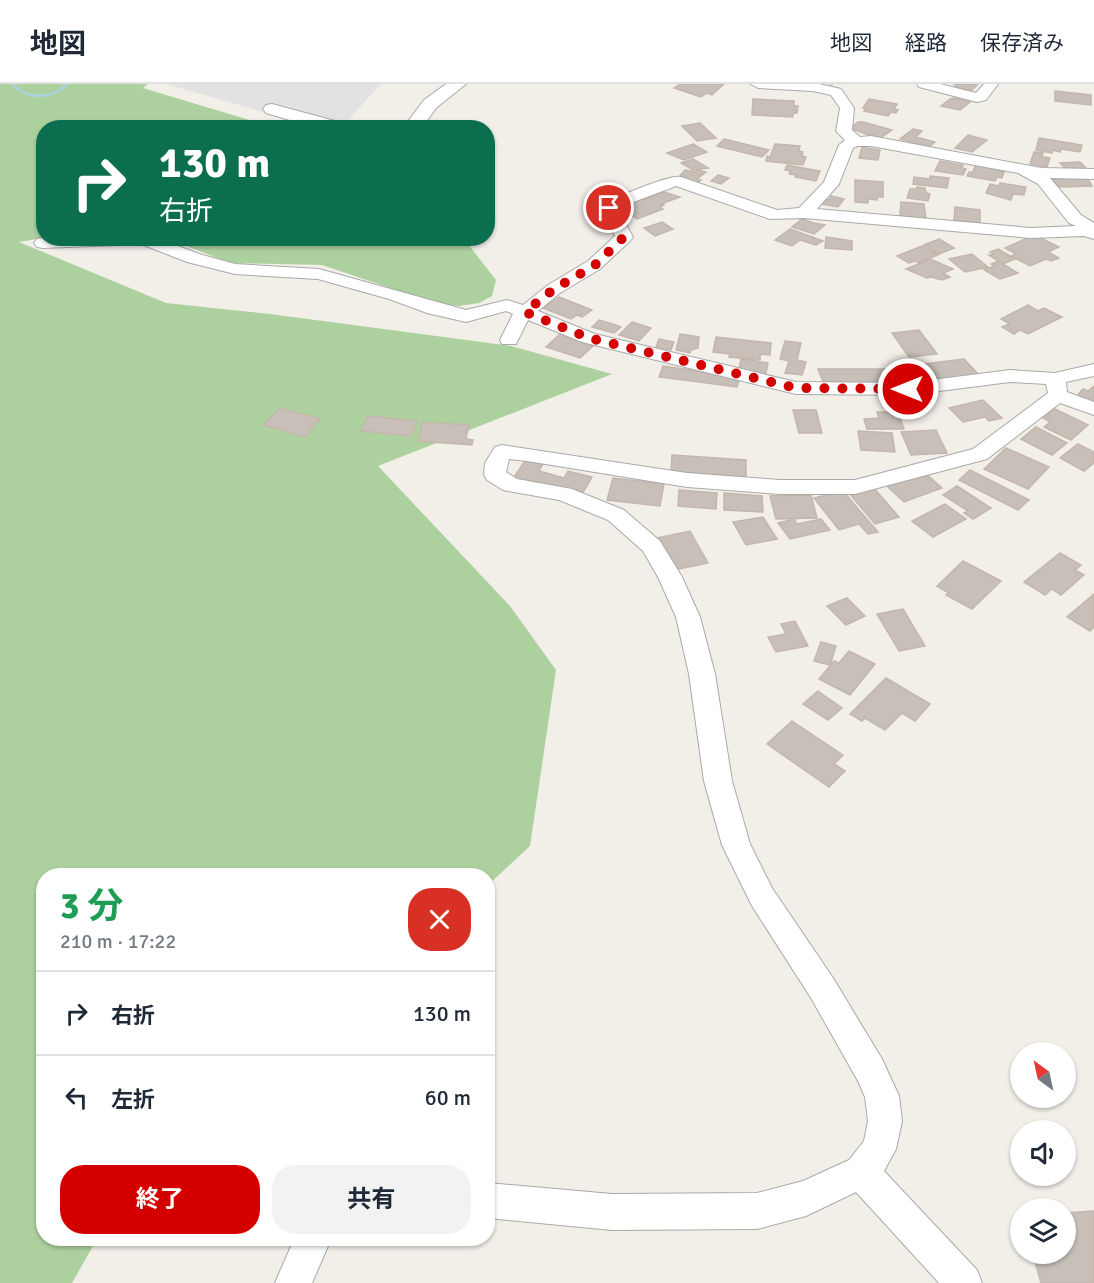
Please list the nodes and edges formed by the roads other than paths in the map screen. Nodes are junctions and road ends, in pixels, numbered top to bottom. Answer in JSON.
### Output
{"nodes":[{"id":1,"x":457,"y":84,"type":"edge"},
{"id":2,"x":758,"y":84,"type":"edge"},
{"id":3,"x":924,"y":84,"type":"edge"},
{"id":4,"x":991,"y":84,"type":"edge"},
{"id":5,"x":272,"y":109,"type":"dead end"},
{"id":6,"x":311,"y":120,"type":"edge"},
{"id":7,"x":418,"y":120,"type":"edge"},
{"id":8,"x":856,"y":142,"type":"junction"},
{"id":9,"x":1018,"y":169,"type":"junction"},
{"id":10,"x":1094,"y":174,"type":"edge"},
{"id":11,"x":1094,"y":189,"type":"edge"},
{"id":12,"x":1053,"y":192,"type":"junction"},
{"id":13,"x":804,"y":213,"type":"junction"},
{"id":14,"x":1094,"y":232,"type":"edge"},
{"id":15,"x":161,"y":246,"type":"edge"},
{"id":16,"x":525,"y":312,"type":"junction"},
{"id":17,"x":509,"y":340,"type":"dead end"},
{"id":18,"x":1094,"y":370,"type":"edge"},
{"id":19,"x":1057,"y":387,"type":"junction"},
{"id":20,"x":1094,"y":409,"type":"edge"},
{"id":21,"x":861,"y":1172,"type":"junction"},
{"id":22,"x":495,"y":1202,"type":"edge"},
{"id":23,"x":310,"y":1246,"type":"edge"},
{"id":24,"x":293,"y":1283,"type":"edge"},
{"id":25,"x":964,"y":1283,"type":"edge"}],
"edges":[{"from":1,"to":7,"type":"street"},
{"from":2,"to":8,"type":"street"},
{"from":3,"to":4,"type":"street"},
{"from":5,"to":6,"type":"street"},
{"from":8,"to":9,"type":"street"},
{"from":8,"to":13,"type":"street"},
{"from":9,"to":10,"type":"street"},
{"from":9,"to":12,"type":"street"},
{"from":11,"to":12,"type":"street"},
{"from":12,"to":14,"type":"street"},
{"from":13,"to":14,"type":"street"},
{"from":13,"to":16,"type":"street"},
{"from":15,"to":16,"type":"street"},
{"from":16,"to":17,"type":"street"},
{"from":16,"to":19,"type":"street"},
{"from":18,"to":19,"type":"street"},
{"from":19,"to":20,"type":"street"},
{"from":19,"to":21,"type":"street"},
{"from":21,"to":22,"type":"street"},
{"from":21,"to":25,"type":"street"},
{"from":23,"to":24,"type":"street"}]}
